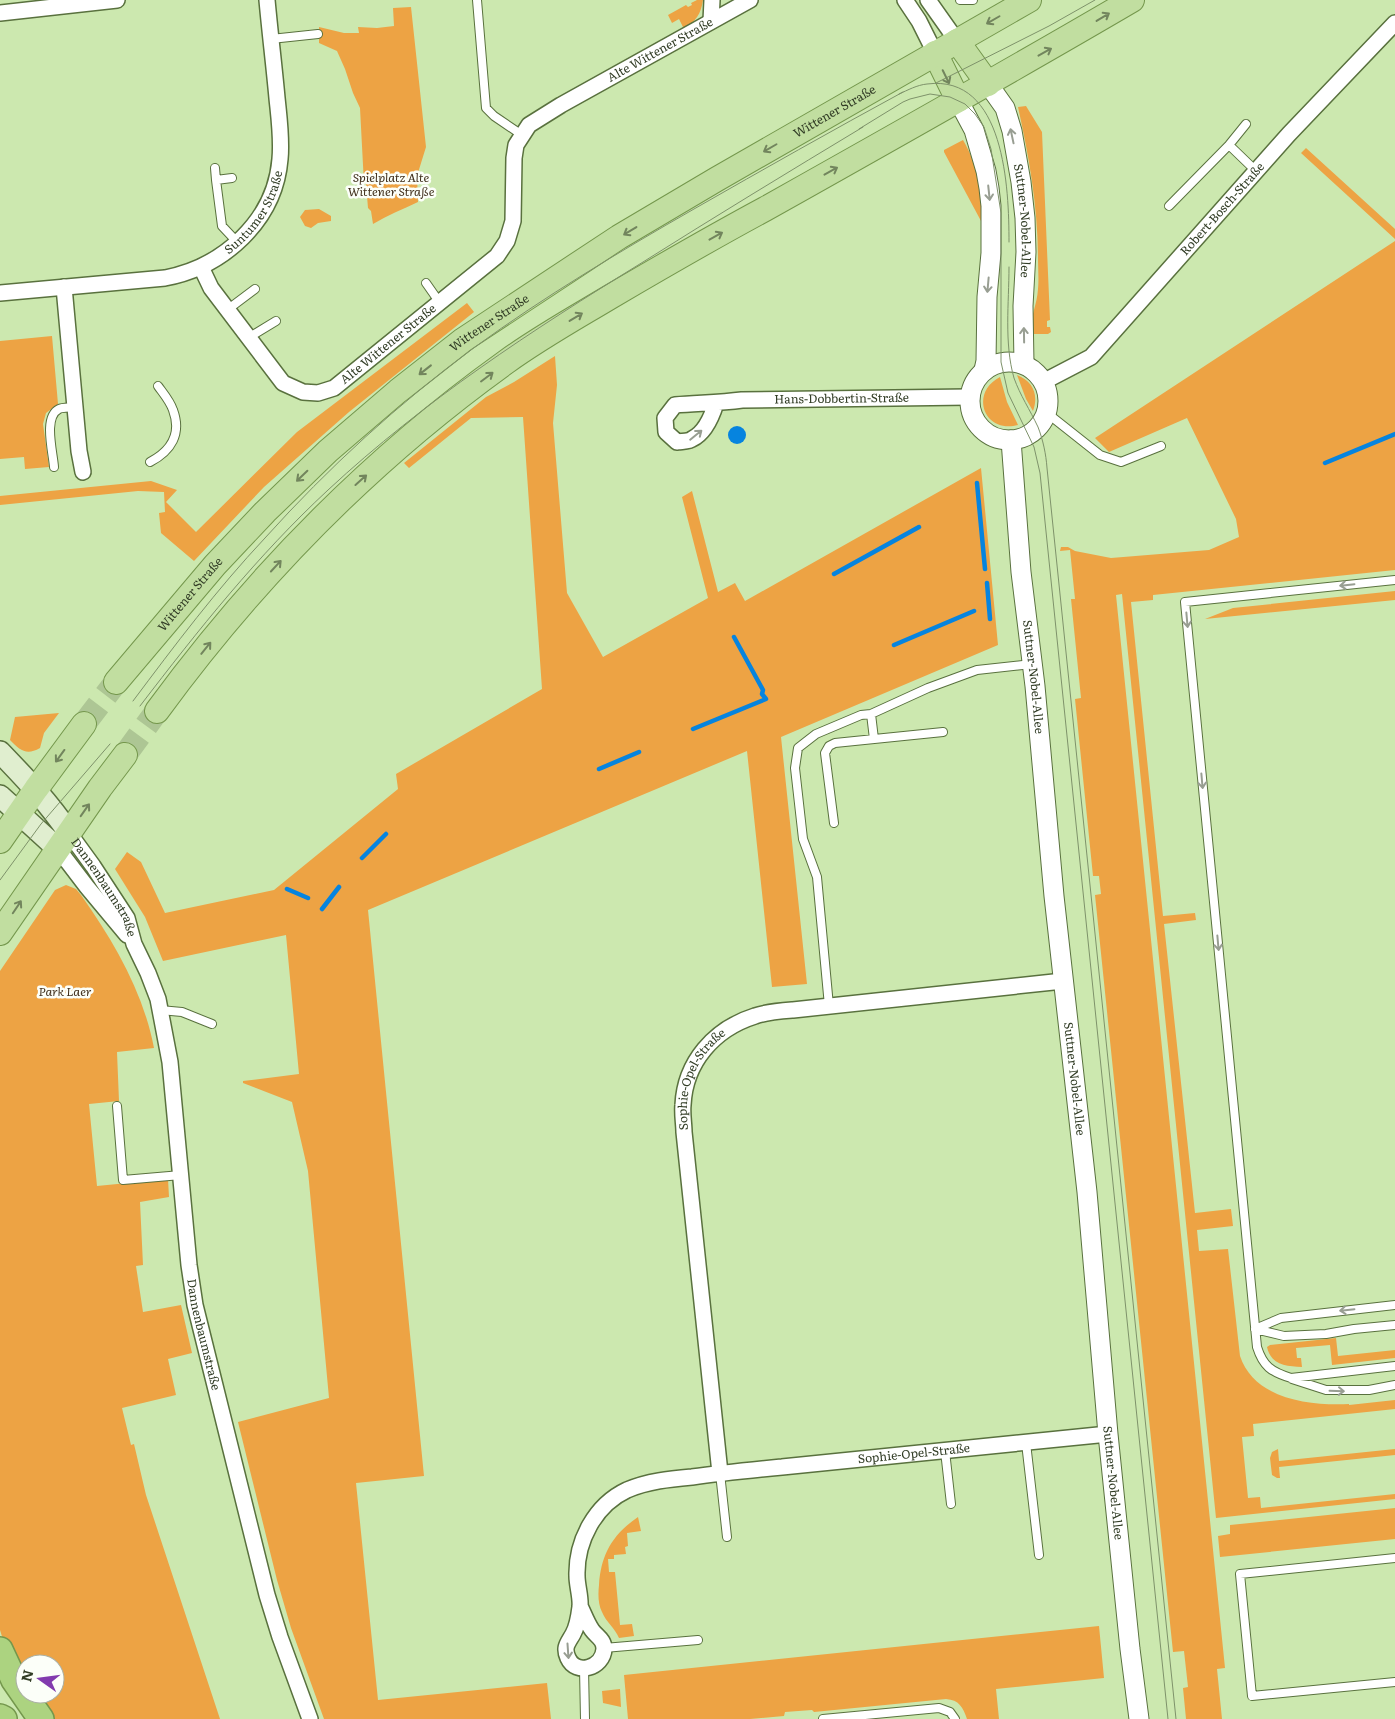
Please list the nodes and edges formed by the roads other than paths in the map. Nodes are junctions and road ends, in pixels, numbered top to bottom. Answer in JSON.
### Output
{"nodes":[{"id":1,"x":117,"y":0,"type":"edge"},
{"id":2,"x":267,"y":0,"type":"edge"},
{"id":3,"x":477,"y":0,"type":"edge"},
{"id":4,"x":712,"y":0,"type":"edge"},
{"id":5,"x":750,"y":0,"type":"edge"},
{"id":6,"x":905,"y":0,"type":"edge"},
{"id":7,"x":928,"y":0,"type":"edge"},
{"id":8,"x":960,"y":0,"type":"edge"},
{"id":9,"x":972,"y":0,"type":"edge"},
{"id":10,"x":1028,"y":0,"type":"edge"},
{"id":11,"x":1132,"y":0,"type":"edge"},
{"id":12,"x":74,"y":2,"type":"edge"},
{"id":13,"x":0,"y":13,"type":"edge"},
{"id":14,"x":711,"y":22,"type":"junction"},
{"id":15,"x":1395,"y":23,"type":"edge"},
{"id":16,"x":318,"y":34,"type":"dead end"},
{"id":17,"x":271,"y":39,"type":"junction"},
{"id":18,"x":957,"y":41,"type":"junction"},
{"id":19,"x":935,"y":54,"type":"junction"},
{"id":20,"x":988,"y":84,"type":"junction"},
{"id":21,"x":958,"y":100,"type":"junction"},
{"id":22,"x":1246,"y":124,"type":"dead end"},
{"id":23,"x":522,"y":135,"type":"junction"},
{"id":24,"x":1229,"y":145,"type":"junction"},
{"id":25,"x":215,"y":168,"type":"dead end"},
{"id":26,"x":1256,"y":171,"type":"junction"},
{"id":27,"x":232,"y":178,"type":"dead end"},
{"id":28,"x":216,"y":180,"type":"junction"},
{"id":29,"x":1169,"y":206,"type":"dead end"},
{"id":30,"x":238,"y":243,"type":"junction"},
{"id":31,"x":201,"y":267,"type":"junction"},
{"id":32,"x":426,"y":282,"type":"dead end"},
{"id":33,"x":64,"y":286,"type":"junction"},
{"id":34,"x":255,"y":289,"type":"dead end"},
{"id":35,"x":0,"y":293,"type":"edge"},
{"id":36,"x":440,"y":303,"type":"junction"},
{"id":37,"x":228,"y":310,"type":"junction"},
{"id":38,"x":276,"y":321,"type":"dead end"},
{"id":39,"x":248,"y":338,"type":"junction"},
{"id":40,"x":1024,"y":364,"type":"junction"},
{"id":41,"x":984,"y":370,"type":"junction"},
{"id":42,"x":1044,"y":382,"type":"junction"},
{"id":43,"x":158,"y":386,"type":"dead end"},
{"id":44,"x":969,"y":397,"type":"junction"},
{"id":45,"x":716,"y":403,"type":"dead end"},
{"id":46,"x":75,"y":407,"type":"junction"},
{"id":47,"x":1046,"y":415,"type":"junction"},
{"id":48,"x":1011,"y":440,"type":"junction"},
{"id":49,"x":1161,"y":446,"type":"dead end"},
{"id":50,"x":150,"y":462,"type":"dead end"},
{"id":51,"x":54,"y":467,"type":"dead end"},
{"id":52,"x":84,"y":472,"type":"dead end"},
{"id":53,"x":1395,"y":580,"type":"edge"},
{"id":54,"x":1032,"y":664,"type":"junction"},
{"id":55,"x":116,"y":682,"type":"tunnel mouth"},
{"id":56,"x":157,"y":711,"type":"tunnel mouth"},
{"id":57,"x":871,"y":714,"type":"junction"},
{"id":58,"x":84,"y":724,"type":"tunnel mouth"},
{"id":59,"x":943,"y":732,"type":"dead end"},
{"id":60,"x":874,"y":739,"type":"junction"},
{"id":61,"x":0,"y":752,"type":"edge"},
{"id":62,"x":126,"y":755,"type":"tunnel mouth"},
{"id":63,"x":36,"y":789,"type":"junction"},
{"id":64,"x":0,"y":796,"type":"edge"},
{"id":65,"x":19,"y":814,"type":"junction"},
{"id":66,"x":834,"y":823,"type":"dead end"},
{"id":67,"x":64,"y":841,"type":"junction"},
{"id":68,"x":0,"y":842,"type":"edge"},
{"id":69,"x":0,"y":933,"type":"edge"},
{"id":70,"x":1063,"y":982,"type":"junction"},
{"id":71,"x":829,"y":1006,"type":"junction"},
{"id":72,"x":160,"y":1010,"type":"junction"},
{"id":73,"x":212,"y":1024,"type":"dead end"},
{"id":74,"x":117,"y":1106,"type":"dead end"},
{"id":75,"x":181,"y":1175,"type":"junction"},
{"id":76,"x":1395,"y":1305,"type":"edge"},
{"id":77,"x":1395,"y":1325,"type":"edge"},
{"id":78,"x":1255,"y":1329,"type":"junction"},
{"id":79,"x":1395,"y":1366,"type":"edge"},
{"id":80,"x":1290,"y":1378,"type":"junction"},
{"id":81,"x":1395,"y":1385,"type":"edge"},
{"id":82,"x":1108,"y":1434,"type":"junction"},
{"id":83,"x":1026,"y":1443,"type":"junction"},
{"id":84,"x":944,"y":1451,"type":"junction"},
{"id":85,"x":720,"y":1473,"type":"junction"},
{"id":86,"x":951,"y":1504,"type":"dead end"},
{"id":87,"x":728,"y":1538,"type":"dead end"},
{"id":88,"x":1038,"y":1555,"type":"dead end"},
{"id":89,"x":1395,"y":1558,"type":"edge"},
{"id":90,"x":580,"y":1606,"type":"junction"},
{"id":91,"x":593,"y":1632,"type":"junction"},
{"id":92,"x":574,"y":1633,"type":"junction"},
{"id":93,"x":698,"y":1640,"type":"dead end"},
{"id":94,"x":604,"y":1648,"type":"junction"},
{"id":95,"x":0,"y":1650,"type":"edge"},
{"id":96,"x":584,"y":1668,"type":"junction"},
{"id":97,"x":1395,"y":1682,"type":"edge"},
{"id":98,"x":0,"y":1717,"type":"edge"},
{"id":99,"x":4,"y":1719,"type":"edge"},
{"id":100,"x":40,"y":1719,"type":"edge"},
{"id":101,"x":310,"y":1719,"type":"edge"},
{"id":102,"x":585,"y":1719,"type":"edge"},
{"id":103,"x":823,"y":1719,"type":"edge"},
{"id":104,"x":956,"y":1719,"type":"edge"},
{"id":105,"x":1139,"y":1719,"type":"edge"}],
"edges":[{"from":1,"to":12,"type":"street"},
{"from":2,"to":17,"type":"street","name":"Suntumer Straße"},
{"from":3,"to":23,"type":"lane"},
{"from":4,"to":14,"type":"street"},
{"from":5,"to":14,"type":"street","name":"Alte Wittener Straße"},
{"from":6,"to":19,"type":"street"},
{"from":7,"to":18,"type":"street"},
{"from":8,"to":9,"type":"lane"},
{"from":10,"to":18,"type":"main road","name":"Wittener Straße","one_way":true},
{"from":20,"to":11,"type":"main road","one_way":true},
{"from":12,"to":13,"type":"street"},
{"from":14,"to":23,"type":"street","name":"Alte Wittener Straße"},
{"from":15,"to":26,"type":"street","name":"Robert-Bosch-Straße"},
{"from":16,"to":17,"type":"lane"},
{"from":17,"to":30,"type":"street","name":"Suntumer Straße"},
{"from":18,"to":19,"type":"main road","name":"Wittener Straße"},
{"from":18,"to":20,"type":"main road"},
{"from":19,"to":21,"type":"main road","one_way":true},
{"from":19,"to":55,"type":"main road","name":"Wittener Straße","one_way":true},
{"from":20,"to":21,"type":"main road"},
{"from":40,"to":20,"type":"street","name":"Suttner-Nobel-Allee","one_way":true},
{"from":21,"to":41,"type":"street","one_way":true},
{"from":56,"to":21,"type":"main road","one_way":true},
{"from":22,"to":24,"type":"lane"},
{"from":23,"to":36,"type":"street","name":"Alte Wittener Straße"},
{"from":24,"to":26,"type":"lane"},
{"from":24,"to":29,"type":"lane"},
{"from":25,"to":28,"type":"lane"},
{"from":26,"to":42,"type":"street","name":"Robert-Bosch-Straße"},
{"from":27,"to":28,"type":"lane"},
{"from":28,"to":30,"type":"lane"},
{"from":30,"to":31,"type":"street","name":"Suntumer Straße"},
{"from":31,"to":33,"type":"street","name":"Suntumer Straße"},
{"from":31,"to":37,"type":"street","name":"Alte Wittener Straße"},
{"from":32,"to":36,"type":"lane"},
{"from":33,"to":35,"type":"street","name":"Suntumer Straße"},
{"from":33,"to":46,"type":"street"},
{"from":34,"to":37,"type":"lane"},
{"from":36,"to":39,"type":"street","name":"Alte Wittener Straße"},
{"from":37,"to":39,"type":"street","name":"Alte Wittener Straße"},
{"from":38,"to":39,"type":"lane"},
{"from":40,"to":41,"type":"street"},
{"from":40,"to":42,"type":"street"},
{"from":41,"to":44,"type":"street"},
{"from":42,"to":47,"type":"street"},
{"from":43,"to":50,"type":"lane"},
{"from":44,"to":45,"type":"street","name":"Hans-Dobbertin-Straße"},
{"from":44,"to":48,"type":"street"},
{"from":46,"to":51,"type":"lane"},
{"from":46,"to":52,"type":"street"},
{"from":47,"to":48,"type":"street"},
{"from":47,"to":49,"type":"lane"},
{"from":48,"to":54,"type":"street","name":"Suttner-Nobel-Allee"},
{"from":53,"to":78,"type":"lane","one_way":true},
{"from":54,"to":57,"type":"lane"},
{"from":54,"to":70,"type":"street","name":"Suttner-Nobel-Allee"},
{"from":57,"to":60,"type":"lane"},
{"from":57,"to":71,"type":"lane"},
{"from":58,"to":63,"type":"main road","one_way":true},
{"from":59,"to":60,"type":"lane"},
{"from":60,"to":66,"type":"lane"},
{"from":61,"to":63,"type":"main road"},
{"from":67,"to":62,"type":"main road","one_way":true},
{"from":63,"to":65,"type":"main road"},
{"from":63,"to":67,"type":"main road"},
{"from":64,"to":65,"type":"main road"},
{"from":65,"to":67,"type":"main road"},
{"from":65,"to":68,"type":"main road"},
{"from":69,"to":67,"type":"main road","one_way":true},
{"from":67,"to":72,"type":"street","name":"Dannenbaumstraße"},
{"from":70,"to":71,"type":"street","name":"Sophie-Opel-Straße"},
{"from":70,"to":82,"type":"street","name":"Suttner-Nobel-Allee"},
{"from":71,"to":85,"type":"street","name":"Sophie-Opel-Straße"},
{"from":72,"to":73,"type":"lane"},
{"from":72,"to":75,"type":"street","name":"Dannenbaumstraße"},
{"from":74,"to":75,"type":"lane"},
{"from":75,"to":101,"type":"street","name":"Dannenbaumstraße"},
{"from":76,"to":78,"type":"lane","one_way":true},
{"from":77,"to":78,"type":"lane"},
{"from":78,"to":80,"type":"lane"},
{"from":79,"to":80,"type":"lane"},
{"from":80,"to":81,"type":"lane","one_way":true},
{"from":82,"to":83,"type":"street","name":"Sophie-Opel-Straße"},
{"from":82,"to":105,"type":"street","name":"Suttner-Nobel-Allee"},
{"from":83,"to":84,"type":"street","name":"Sophie-Opel-Straße"},
{"from":83,"to":88,"type":"lane"},
{"from":84,"to":85,"type":"street","name":"Sophie-Opel-Straße"},
{"from":84,"to":86,"type":"lane"},
{"from":85,"to":87,"type":"lane"},
{"from":85,"to":90,"type":"street","name":"Sophie-Opel-Straße"},
{"from":89,"to":97,"type":"lane"},
{"from":90,"to":91,"type":"street","name":"Sophie-Opel-Straße"},
{"from":90,"to":92,"type":"street","name":"Sophie-Opel-Straße"},
{"from":91,"to":92,"type":"lane"},
{"from":91,"to":94,"type":"street","name":"Sophie-Opel-Straße"},
{"from":92,"to":96,"type":"street","name":"Sophie-Opel-Straße","one_way":true},
{"from":93,"to":94,"type":"lane"},
{"from":94,"to":96,"type":"street"},
{"from":95,"to":100,"type":"highway"},
{"from":96,"to":102,"type":"lane"},
{"from":98,"to":99,"type":"highway"},
{"from":103,"to":104,"type":"lane"}]}
